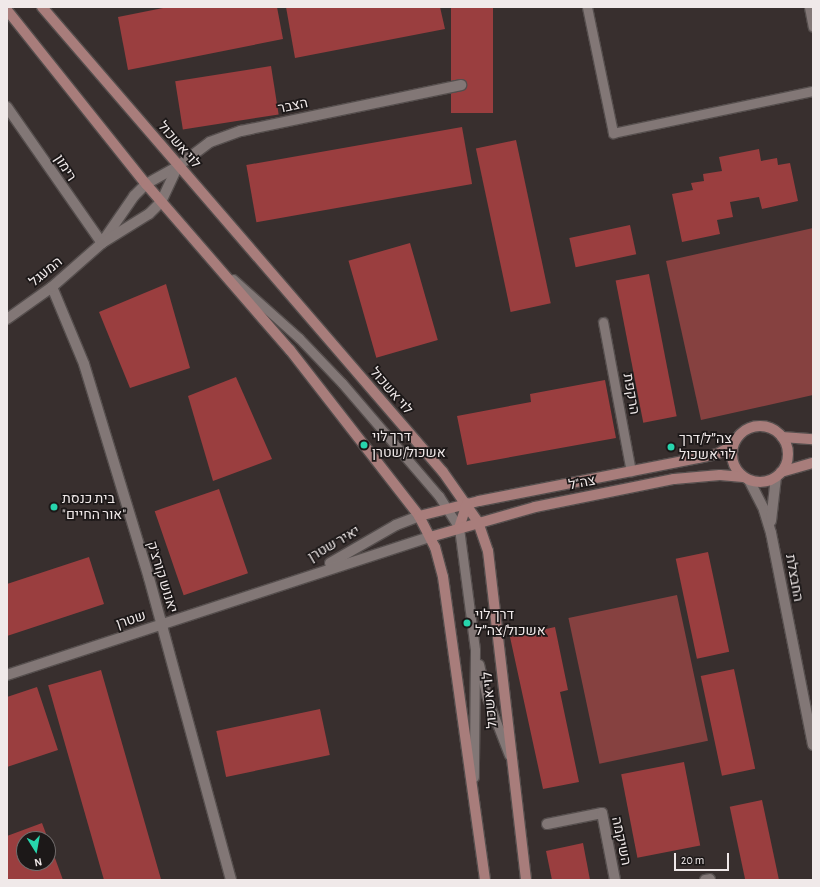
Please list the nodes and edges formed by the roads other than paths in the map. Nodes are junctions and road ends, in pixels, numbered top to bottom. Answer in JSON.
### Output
{"nodes":[{"id":1,"x":42,"y":7,"type":"edge"},
{"id":2,"x":587,"y":7,"type":"edge"},
{"id":3,"x":809,"y":7,"type":"edge"},
{"id":4,"x":7,"y":10,"type":"edge"},
{"id":5,"x":813,"y":27,"type":"edge"},
{"id":6,"x":462,"y":86,"type":"dead end"},
{"id":7,"x":813,"y":92,"type":"edge"},
{"id":8,"x":7,"y":107,"type":"edge"},
{"id":9,"x":178,"y":166,"type":"junction"},
{"id":10,"x":146,"y":184,"type":"junction"},
{"id":11,"x":161,"y":202,"type":"junction"},
{"id":12,"x":102,"y":243,"type":"junction"},
{"id":13,"x":214,"y":262,"type":"junction"},
{"id":14,"x":52,"y":287,"type":"junction"},
{"id":15,"x":7,"y":319,"type":"edge"},
{"id":16,"x":603,"y":322,"type":"dead end"},
{"id":17,"x":782,"y":437,"type":"junction"},
{"id":18,"x":813,"y":439,"type":"edge"},
{"id":19,"x":733,"y":445,"type":"junction"},
{"id":20,"x":813,"y":463,"type":"edge"},
{"id":21,"x":631,"y":471,"type":"junction"},
{"id":22,"x":779,"y":475,"type":"junction"},
{"id":23,"x":746,"y":478,"type":"junction"},
{"id":24,"x":467,"y":503,"type":"junction"},
{"id":25,"x":448,"y":508,"type":"junction"},
{"id":26,"x":420,"y":516,"type":"junction"},
{"id":27,"x":478,"y":522,"type":"junction"},
{"id":28,"x":459,"y":528,"type":"junction"},
{"id":29,"x":771,"y":533,"type":"junction"},
{"id":30,"x":430,"y":537,"type":"junction"},
{"id":31,"x":309,"y":574,"type":"junction"},
{"id":32,"x":162,"y":624,"type":"junction"},
{"id":33,"x":475,"y":650,"type":"junction"},
{"id":34,"x":7,"y":675,"type":"edge"},
{"id":35,"x":813,"y":745,"type":"edge"},
{"id":36,"x":509,"y":755,"type":"junction"},
{"id":37,"x":473,"y":782,"type":"junction"},
{"id":38,"x":547,"y":824,"type":"dead end"},
{"id":39,"x":231,"y":880,"type":"edge"},
{"id":40,"x":485,"y":880,"type":"edge"},
{"id":41,"x":526,"y":880,"type":"edge"},
{"id":42,"x":615,"y":880,"type":"edge"}],
"edges":[{"from":1,"to":9,"type":"main road","name":"לוי אשכול"},
{"from":2,"to":7,"type":"lane"},
{"from":3,"to":5,"type":"lane"},
{"from":4,"to":10,"type":"main road","name":"לוי אשכול"},
{"from":6,"to":9,"type":"street","name":"הצבר"},
{"from":8,"to":12,"type":"street","name":"רימון"},
{"from":9,"to":10,"type":"street","name":"המעגל"},
{"from":9,"to":11,"type":"street","name":"הצבר"},
{"from":9,"to":24,"type":"main road","name":"לוי אשכול"},
{"from":10,"to":11,"type":"main road","name":"לוי אשכול"},
{"from":10,"to":12,"type":"street","name":"המעגל"},
{"from":11,"to":12,"type":"street","name":"המעגל"},
{"from":11,"to":13,"type":"main road","name":"לוי אשכול"},
{"from":12,"to":14,"type":"street","name":"המעגל"},
{"from":13,"to":25,"type":"lane"},
{"from":13,"to":26,"type":"main road","name":"לוי אשכול"},
{"from":14,"to":15,"type":"street","name":"המעגל"},
{"from":14,"to":32,"type":"street","name":"יאנוש קורצ'ק"},
{"from":16,"to":21,"type":"lane","name":"הרקפת"},
{"from":17,"to":18,"type":"main road"},
{"from":17,"to":19,"type":"main road"},
{"from":17,"to":22,"type":"main road"},
{"from":19,"to":21,"type":"main road","name":"צה\"ל"},
{"from":19,"to":23,"type":"main road"},
{"from":20,"to":22,"type":"main road"},
{"from":21,"to":24,"type":"main road","name":"צה\"ל"},
{"from":22,"to":23,"type":"main road"},
{"from":22,"to":29,"type":"street"},
{"from":23,"to":27,"type":"main road","name":"צה\"ל"},
{"from":23,"to":29,"type":"street"},
{"from":24,"to":25,"type":"main road","name":"יאיר שטרן"},
{"from":24,"to":27,"type":"main road","name":"לוי אשכול"},
{"from":24,"to":28,"type":"main road"},
{"from":25,"to":26,"type":"main road","name":"יאיר שטרן"},
{"from":25,"to":28,"type":"lane"},
{"from":26,"to":30,"type":"main road","name":"לוי אשכול"},
{"from":26,"to":31,"type":"street","name":"יאיר שטרן"},
{"from":27,"to":28,"type":"main road","name":"צה\"ל"},
{"from":27,"to":36,"type":"main road","name":"לוי אשכול"},
{"from":28,"to":30,"type":"main road","name":"צה\"ל"},
{"from":28,"to":33,"type":"lane"},
{"from":29,"to":35,"type":"street","name":"החבצלת"},
{"from":30,"to":31,"type":"street","name":"יאיר שטרן"},
{"from":30,"to":37,"type":"main road","name":"לוי אשכול"},
{"from":31,"to":32,"type":"street","name":"שטרן"},
{"from":32,"to":34,"type":"street","name":"שטרן"},
{"from":32,"to":39,"type":"street","name":"יאנוש קורצ'ק"},
{"from":33,"to":36,"type":"lane"},
{"from":33,"to":37,"type":"lane"},
{"from":36,"to":41,"type":"main road","name":"לוי אשכול"},
{"from":37,"to":40,"type":"main road","name":"לוי אשכול"},
{"from":38,"to":42,"type":"street","name":"השיקמה"}]}
